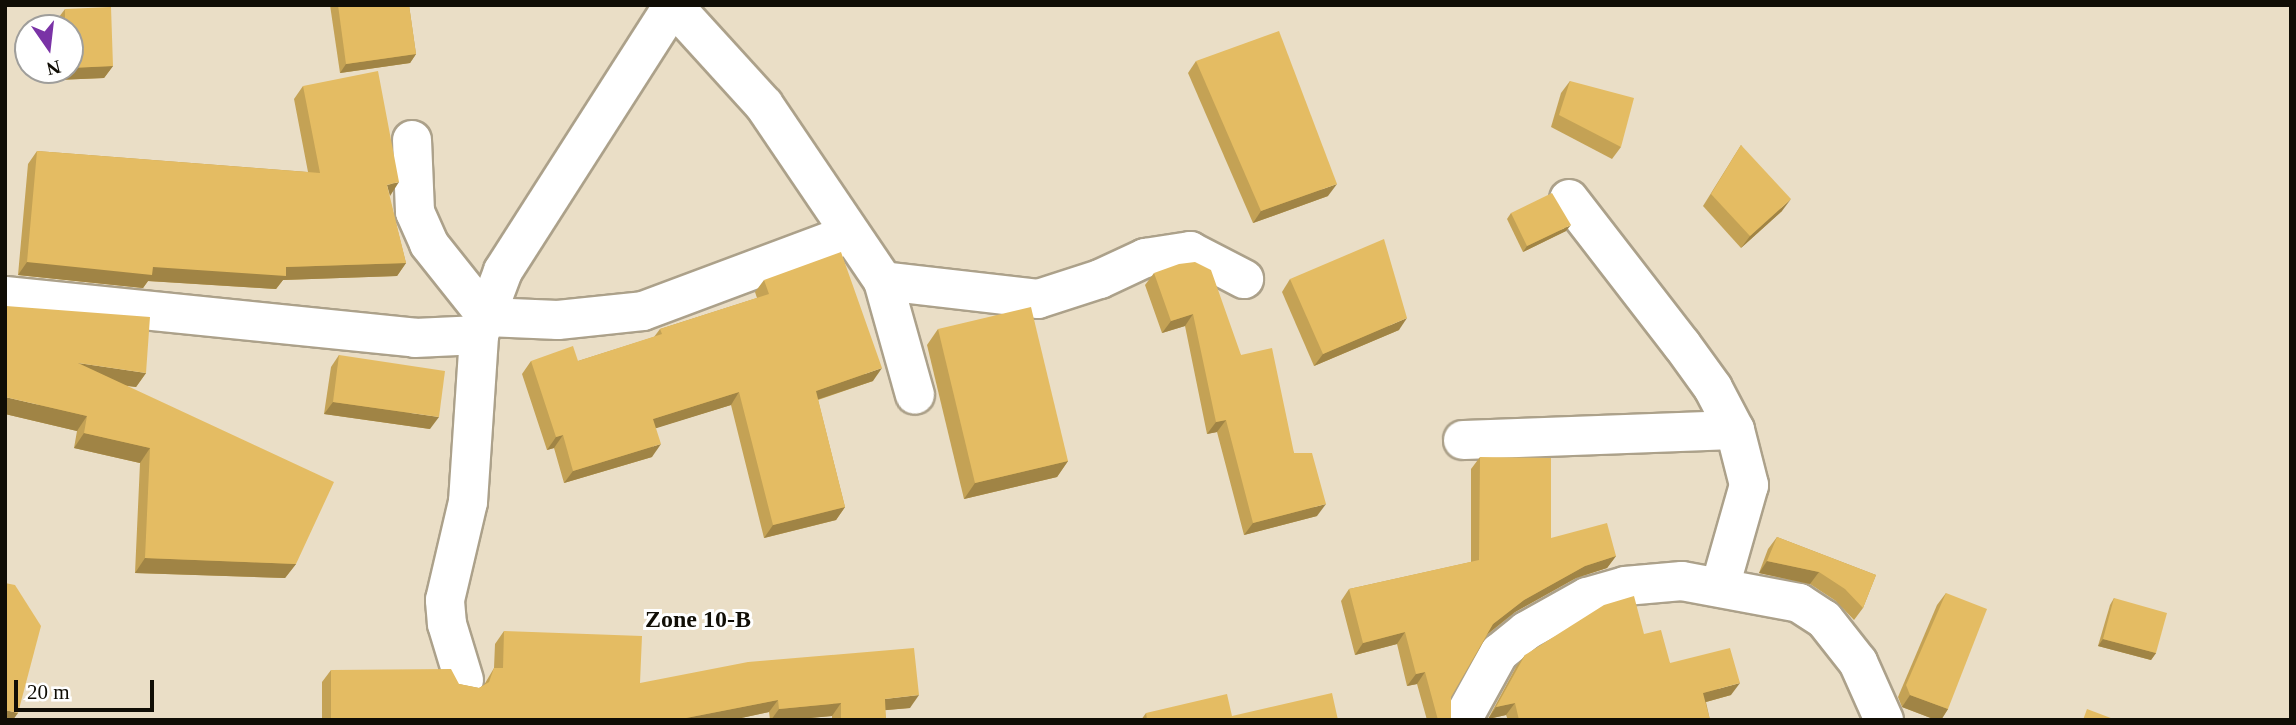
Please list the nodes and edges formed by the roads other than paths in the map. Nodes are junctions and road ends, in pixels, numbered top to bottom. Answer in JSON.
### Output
{"nodes":[{"id":1,"x":673,"y":5,"type":"edge"},
{"id":2,"x":412,"y":139,"type":"dead end"},
{"id":3,"x":1569,"y":199,"type":"dead end"},
{"id":4,"x":849,"y":234,"type":"junction"},
{"id":5,"x":1244,"y":279,"type":"dead end"},
{"id":6,"x":883,"y":281,"type":"junction"},
{"id":7,"x":5,"y":296,"type":"edge"},
{"id":8,"x":483,"y":326,"type":"junction"},
{"id":9,"x":915,"y":395,"type":"dead end"},
{"id":10,"x":1735,"y":430,"type":"junction"},
{"id":11,"x":1463,"y":440,"type":"dead end"},
{"id":12,"x":1720,"y":587,"type":"junction"},
{"id":13,"x":464,"y":680,"type":"dead end"},
{"id":14,"x":1462,"y":720,"type":"edge"},
{"id":15,"x":1884,"y":720,"type":"edge"}],
"edges":[{"from":1,"to":4,"type":"street"},
{"from":1,"to":8,"type":"street"},
{"from":2,"to":8,"type":"street"},
{"from":3,"to":10,"type":"street"},
{"from":4,"to":6,"type":"street"},
{"from":4,"to":8,"type":"street"},
{"from":5,"to":6,"type":"street"},
{"from":6,"to":9,"type":"street"},
{"from":7,"to":8,"type":"street"},
{"from":8,"to":13,"type":"street"},
{"from":10,"to":11,"type":"street"},
{"from":10,"to":12,"type":"street"},
{"from":12,"to":14,"type":"street"},
{"from":12,"to":15,"type":"street"}]}
